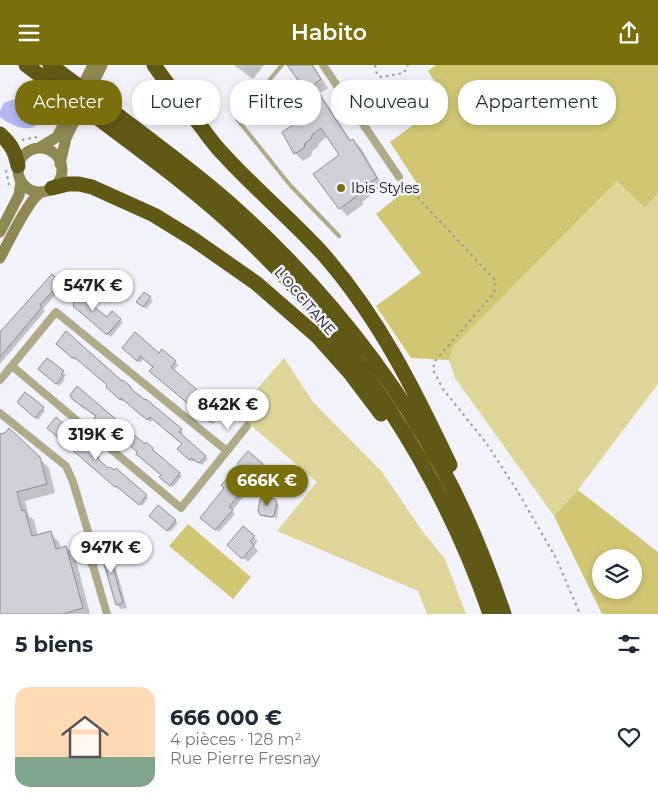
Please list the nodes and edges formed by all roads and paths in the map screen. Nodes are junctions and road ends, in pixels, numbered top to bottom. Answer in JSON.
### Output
{"nodes":[{"id":1,"x":26,"y":65,"type":"edge"},
{"id":2,"x":93,"y":65,"type":"edge"},
{"id":3,"x":102,"y":65,"type":"edge"},
{"id":4,"x":154,"y":65,"type":"edge"},
{"id":5,"x":282,"y":65,"type":"edge"},
{"id":6,"x":323,"y":65,"type":"edge"},
{"id":7,"x":375,"y":65,"type":"edge"},
{"id":8,"x":408,"y":65,"type":"edge"},
{"id":9,"x":55,"y":74,"type":"edge"},
{"id":10,"x":117,"y":125,"type":"edge"},
{"id":11,"x":121,"y":125,"type":"edge"},
{"id":12,"x":0,"y":134,"type":"edge"},
{"id":13,"x":40,"y":136,"type":"dead end"},
{"id":14,"x":11,"y":145,"type":"junction"},
{"id":15,"x":39,"y":148,"type":"junction"},
{"id":16,"x":60,"y":163,"type":"junction"},
{"id":17,"x":12,"y":165,"type":"junction"},
{"id":18,"x":399,"y":177,"type":"joint"},
{"id":19,"x":21,"y":181,"type":"junction"},
{"id":20,"x":10,"y":189,"type":"dead end"},
{"id":21,"x":47,"y":190,"type":"junction"},
{"id":22,"x":0,"y":232,"type":"edge"},
{"id":23,"x":339,"y":236,"type":"dead end"},
{"id":24,"x":0,"y":258,"type":"edge"},
{"id":25,"x":12,"y":366,"type":"junction"},
{"id":26,"x":0,"y":380,"type":"edge"},
{"id":27,"x":1,"y":414,"type":"edge"},
{"id":28,"x":247,"y":427,"type":"dead end"},
{"id":29,"x":227,"y":451,"type":"junction"},
{"id":30,"x":444,"y":504,"type":"junction"},
{"id":31,"x":474,"y":534,"type":"junction"},
{"id":32,"x":107,"y":613,"type":"edge"},
{"id":33,"x":490,"y":614,"type":"edge"},
{"id":34,"x":504,"y":614,"type":"edge"},
{"id":35,"x":580,"y":614,"type":"edge"}],
"edges":[{"from":1,"to":9,"type":"highway","name":"L'OCCITANE"},
{"from":2,"to":15,"type":"main road"},
{"from":3,"to":16,"type":"main road"},
{"from":4,"to":31,"type":"highway"},
{"from":5,"to":23,"type":"lane"},
{"from":6,"to":18,"type":"street"},
{"from":7,"to":8,"type":"path"},
{"from":10,"to":30,"type":"highway","name":"L'OCCITANE"},
{"from":11,"to":31,"type":"highway","name":"L'OCCITANE"},
{"from":12,"to":14,"type":"highway"},
{"from":13,"to":14,"type":"path"},
{"from":14,"to":17,"type":"highway"},
{"from":15,"to":16,"type":"main road"},
{"from":15,"to":17,"type":"main road"},
{"from":16,"to":21,"type":"main road"},
{"from":17,"to":19,"type":"main road"},
{"from":17,"to":20,"type":"path"},
{"from":18,"to":35,"type":"path"},
{"from":19,"to":21,"type":"main road"},
{"from":19,"to":22,"type":"main road"},
{"from":21,"to":24,"type":"main road"},
{"from":21,"to":30,"type":"highway"},
{"from":25,"to":26,"type":"street"},
{"from":25,"to":29,"type":"street"},
{"from":25,"to":29,"type":"street"},
{"from":27,"to":32,"type":"street"},
{"from":28,"to":29,"type":"street"},
{"from":30,"to":33,"type":"highway","name":"L'OCCITANE"},
{"from":31,"to":34,"type":"highway","name":"L'OCCITANE"}]}
